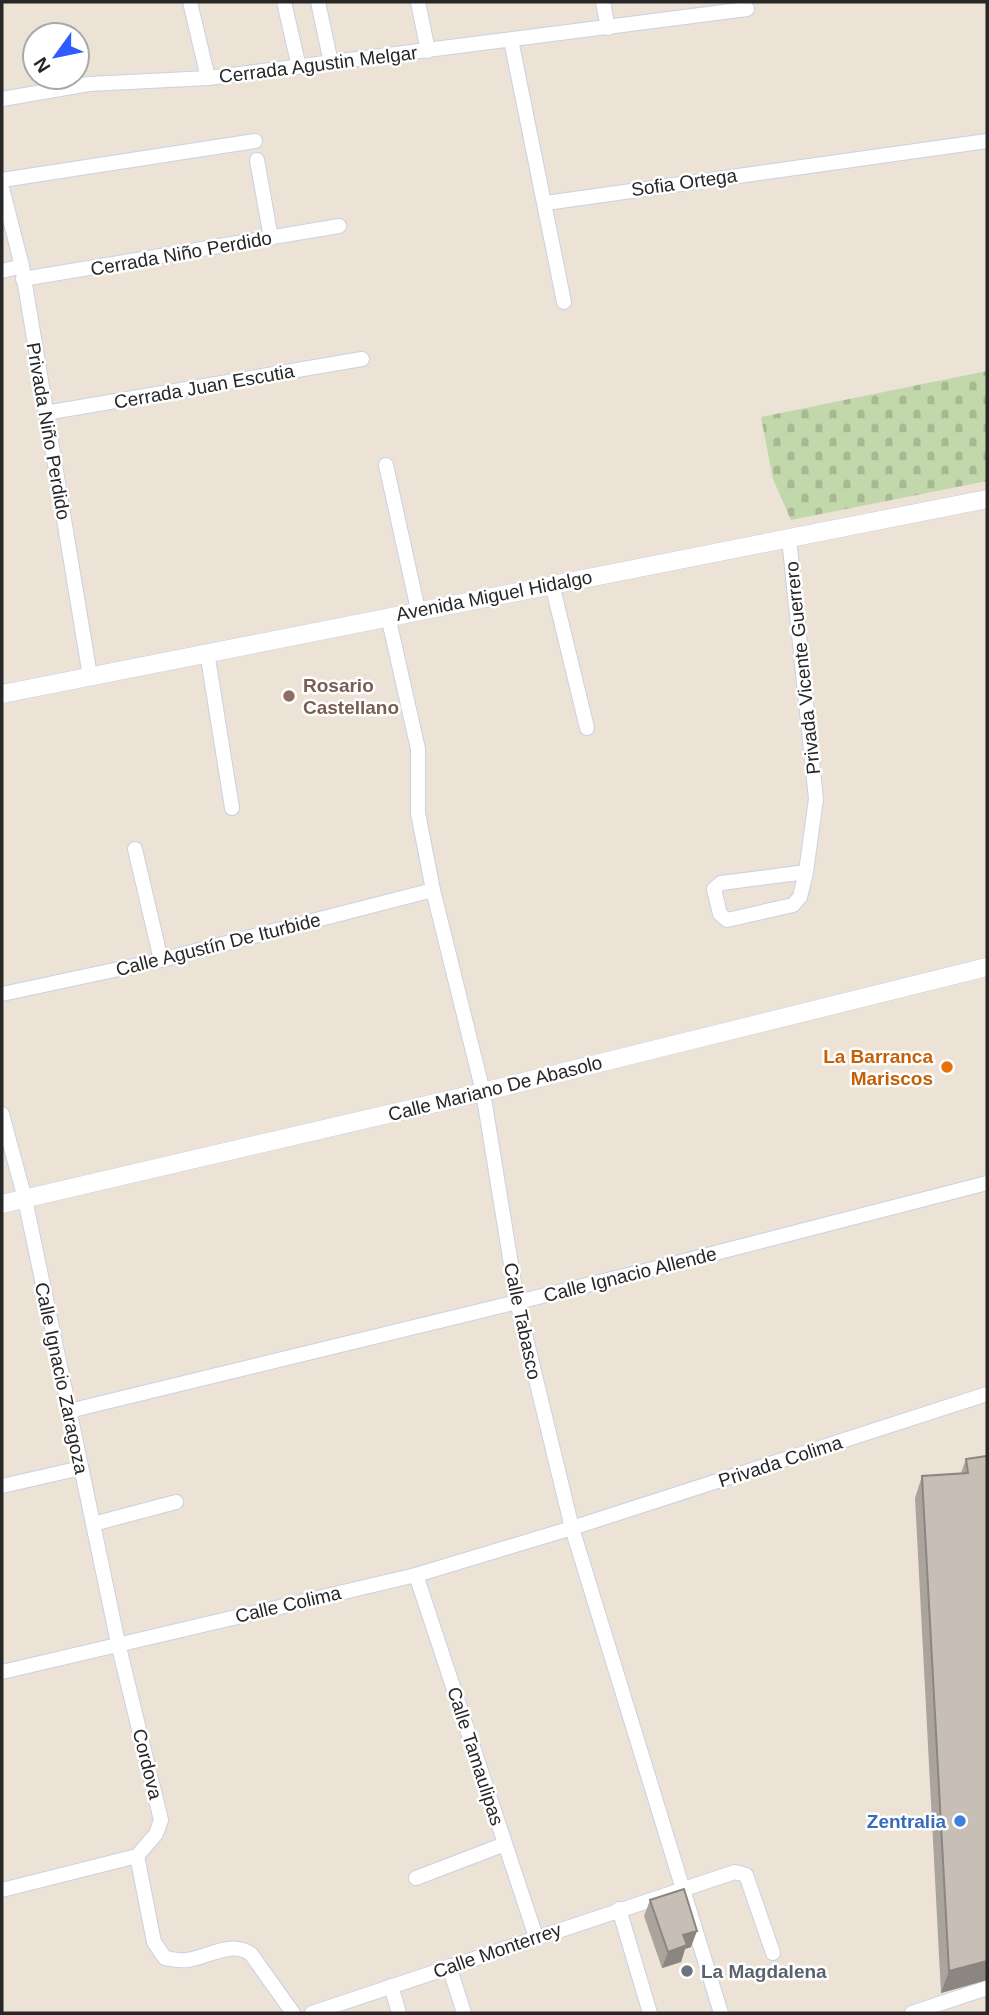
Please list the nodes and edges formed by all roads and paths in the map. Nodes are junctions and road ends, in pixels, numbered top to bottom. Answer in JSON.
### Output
{"nodes":[{"id":1,"x":190,"y":2,"type":"edge"},
{"id":2,"x":284,"y":2,"type":"edge"},
{"id":3,"x":318,"y":2,"type":"edge"},
{"id":4,"x":418,"y":2,"type":"edge"},
{"id":5,"x":603,"y":2,"type":"edge"},
{"id":6,"x":747,"y":9,"type":"dead end"},
{"id":7,"x":608,"y":28,"type":"junction"},
{"id":8,"x":511,"y":40,"type":"junction"},
{"id":9,"x":428,"y":51,"type":"junction"},
{"id":10,"x":331,"y":63,"type":"junction"},
{"id":11,"x":299,"y":67,"type":"junction"},
{"id":12,"x":208,"y":78,"type":"junction"},
{"id":13,"x":2,"y":99,"type":"edge"},
{"id":14,"x":255,"y":141,"type":"dead end"},
{"id":15,"x":987,"y":141,"type":"edge"},
{"id":16,"x":257,"y":160,"type":"dead end"},
{"id":17,"x":2,"y":180,"type":"edge"},
{"id":18,"x":3,"y":195,"type":"edge"},
{"id":19,"x":546,"y":203,"type":"junction"},
{"id":20,"x":339,"y":226,"type":"dead end"},
{"id":21,"x":271,"y":238,"type":"junction"},
{"id":22,"x":2,"y":271,"type":"edge"},
{"id":23,"x":23,"y":273,"type":"junction"},
{"id":24,"x":565,"y":302,"type":"dead end"},
{"id":25,"x":362,"y":359,"type":"dead end"},
{"id":26,"x":45,"y":413,"type":"junction"},
{"id":27,"x":386,"y":465,"type":"dead end"},
{"id":28,"x":987,"y":499,"type":"edge"},
{"id":29,"x":789,"y":538,"type":"junction"},
{"id":30,"x":552,"y":584,"type":"junction"},
{"id":31,"x":418,"y":610,"type":"junction"},
{"id":32,"x":388,"y":616,"type":"junction"},
{"id":33,"x":207,"y":652,"type":"junction"},
{"id":34,"x":90,"y":676,"type":"junction"},
{"id":35,"x":2,"y":694,"type":"edge"},
{"id":36,"x":587,"y":728,"type":"dead end"},
{"id":37,"x":232,"y":808,"type":"dead end"},
{"id":38,"x":135,"y":849,"type":"dead end"},
{"id":39,"x":806,"y":872,"type":"junction"},
{"id":40,"x":433,"y":890,"type":"junction"},
{"id":41,"x":161,"y":960,"type":"junction"},
{"id":42,"x":987,"y":967,"type":"edge"},
{"id":43,"x":2,"y":993,"type":"edge"},
{"id":44,"x":483,"y":1092,"type":"junction"},
{"id":45,"x":2,"y":1114,"type":"edge"},
{"id":46,"x":987,"y":1183,"type":"edge"},
{"id":47,"x":24,"y":1199,"type":"junction"},
{"id":48,"x":2,"y":1204,"type":"edge"},
{"id":49,"x":517,"y":1301,"type":"junction"},
{"id":50,"x":987,"y":1394,"type":"edge"},
{"id":51,"x":69,"y":1411,"type":"junction"},
{"id":52,"x":81,"y":1468,"type":"junction"},
{"id":53,"x":2,"y":1486,"type":"edge"},
{"id":54,"x":176,"y":1502,"type":"dead end"},
{"id":55,"x":93,"y":1524,"type":"junction"},
{"id":56,"x":572,"y":1528,"type":"junction"},
{"id":57,"x":416,"y":1575,"type":"junction"},
{"id":58,"x":118,"y":1643,"type":"junction"},
{"id":59,"x":2,"y":1672,"type":"edge"},
{"id":60,"x":505,"y":1844,"type":"junction"},
{"id":61,"x":137,"y":1856,"type":"junction"},
{"id":62,"x":416,"y":1878,"type":"dead end"},
{"id":63,"x":681,"y":1888,"type":"junction"},
{"id":64,"x":2,"y":1890,"type":"edge"},
{"id":65,"x":619,"y":1909,"type":"junction"},
{"id":66,"x":536,"y":1937,"type":"junction"},
{"id":67,"x":773,"y":1953,"type":"dead end"},
{"id":68,"x":449,"y":1966,"type":"junction"},
{"id":69,"x":391,"y":1986,"type":"junction"},
{"id":70,"x":987,"y":1988,"type":"edge"},
{"id":71,"x":319,"y":2012,"type":"edge"},
{"id":72,"x":293,"y":2013,"type":"edge"},
{"id":73,"x":399,"y":2013,"type":"edge"},
{"id":74,"x":464,"y":2013,"type":"edge"},
{"id":75,"x":650,"y":2013,"type":"edge"},
{"id":76,"x":721,"y":2013,"type":"edge"},
{"id":77,"x":914,"y":2013,"type":"edge"}],
"edges":[{"from":1,"to":12,"type":"street"},
{"from":2,"to":11,"type":"street"},
{"from":3,"to":10,"type":"street"},
{"from":4,"to":9,"type":"street"},
{"from":5,"to":7,"type":"street"},
{"from":6,"to":7,"type":"street","name":"Cerrada Agustin Melgar"},
{"from":7,"to":8,"type":"street","name":"Cerrada Agustin Melgar"},
{"from":8,"to":9,"type":"street","name":"Cerrada Agustin Melgar"},
{"from":8,"to":19,"type":"street"},
{"from":9,"to":10,"type":"street","name":"Cerrada Agustin Melgar"},
{"from":10,"to":11,"type":"street","name":"Cerrada Agustin Melgar"},
{"from":11,"to":12,"type":"street","name":"Cerrada Agustin Melgar"},
{"from":12,"to":13,"type":"street","name":"Cerrada Agustin Melgar"},
{"from":14,"to":17,"type":"street"},
{"from":15,"to":19,"type":"street","name":"Sofia Ortega"},
{"from":16,"to":21,"type":"street"},
{"from":18,"to":23,"type":"street","name":"Privada Niño Perdido"},
{"from":19,"to":24,"type":"street"},
{"from":20,"to":21,"type":"street","name":"Cerrada Niño Perdido"},
{"from":21,"to":23,"type":"street","name":"Cerrada Niño Perdido"},
{"from":22,"to":23,"type":"street","name":"Cerrada Niño Perdido"},
{"from":23,"to":26,"type":"street","name":"Privada Niño Perdido"},
{"from":25,"to":26,"type":"street","name":"Cerrada Juan Escutia"},
{"from":26,"to":34,"type":"street","name":"Privada Niño Perdido"},
{"from":27,"to":31,"type":"street"},
{"from":28,"to":29,"type":"street","name":"Avenida Miguel Hidalgo"},
{"from":29,"to":30,"type":"street","name":"Avenida Miguel Hidalgo"},
{"from":29,"to":39,"type":"street","name":"Privada Vicente Guerrero"},
{"from":30,"to":31,"type":"street","name":"Avenida Miguel Hidalgo"},
{"from":30,"to":36,"type":"street"},
{"from":31,"to":32,"type":"street","name":"Avenida Miguel Hidalgo"},
{"from":32,"to":33,"type":"street","name":"Avenida Miguel Hidalgo"},
{"from":32,"to":40,"type":"street","name":"Calle Tabasco"},
{"from":33,"to":34,"type":"street","name":"Avenida Miguel Hidalgo"},
{"from":33,"to":37,"type":"street"},
{"from":34,"to":35,"type":"street","name":"Avenida Miguel Hidalgo"},
{"from":38,"to":41,"type":"street"},
{"from":39,"to":39,"type":"street","name":"Privada Vicente Guerrero"},
{"from":40,"to":41,"type":"street","name":"Calle Agustín De Iturbide"},
{"from":40,"to":44,"type":"street","name":"Calle Tabasco"},
{"from":41,"to":43,"type":"street","name":"Calle Agustín De Iturbide"},
{"from":42,"to":44,"type":"street","name":"Calle Mariano De Abasolo"},
{"from":44,"to":47,"type":"street","name":"Calle Mariano De Abasolo"},
{"from":44,"to":49,"type":"street","name":"Calle Tabasco"},
{"from":45,"to":47,"type":"street","name":"Calle Ignacio Zaragoza"},
{"from":46,"to":49,"type":"street","name":"Calle Ignacio Allende"},
{"from":47,"to":48,"type":"street","name":"Calle Mariano De Abasolo"},
{"from":47,"to":51,"type":"street","name":"Calle Ignacio Zaragoza"},
{"from":49,"to":51,"type":"street","name":"Calle Ignacio Allende"},
{"from":49,"to":56,"type":"street","name":"Calle Tabasco"},
{"from":50,"to":56,"type":"street","name":"Privada Colima"},
{"from":51,"to":52,"type":"street","name":"Calle Ignacio Zaragoza"},
{"from":52,"to":53,"type":"street"},
{"from":52,"to":55,"type":"street","name":"Calle Ignacio Zaragoza"},
{"from":54,"to":55,"type":"street"},
{"from":55,"to":58,"type":"street","name":"Calle Ignacio Zaragoza"},
{"from":56,"to":57,"type":"street","name":"Calle Colima"},
{"from":56,"to":63,"type":"street","name":"Calle Tabasco"},
{"from":57,"to":58,"type":"street","name":"Calle Colima"},
{"from":57,"to":60,"type":"street","name":"Calle Tamaulipas"},
{"from":58,"to":59,"type":"street","name":"Calle Colima"},
{"from":58,"to":61,"type":"street","name":"Cordova"},
{"from":60,"to":62,"type":"street"},
{"from":60,"to":66,"type":"street","name":"Calle Tamaulipas"},
{"from":61,"to":64,"type":"street"},
{"from":61,"to":72,"type":"street"},
{"from":63,"to":65,"type":"street","name":"Calle Monterrey"},
{"from":63,"to":67,"type":"street","name":"Calle Monterrey"},
{"from":63,"to":76,"type":"street","name":"Calle Tabasco"},
{"from":65,"to":66,"type":"street","name":"Calle Monterrey"},
{"from":65,"to":75,"type":"street"},
{"from":66,"to":68,"type":"street","name":"Calle Monterrey"},
{"from":68,"to":69,"type":"street","name":"Calle Monterrey"},
{"from":68,"to":74,"type":"street"},
{"from":69,"to":71,"type":"street","name":"Calle Monterrey"},
{"from":69,"to":73,"type":"street"},
{"from":70,"to":77,"type":"street"}]}
